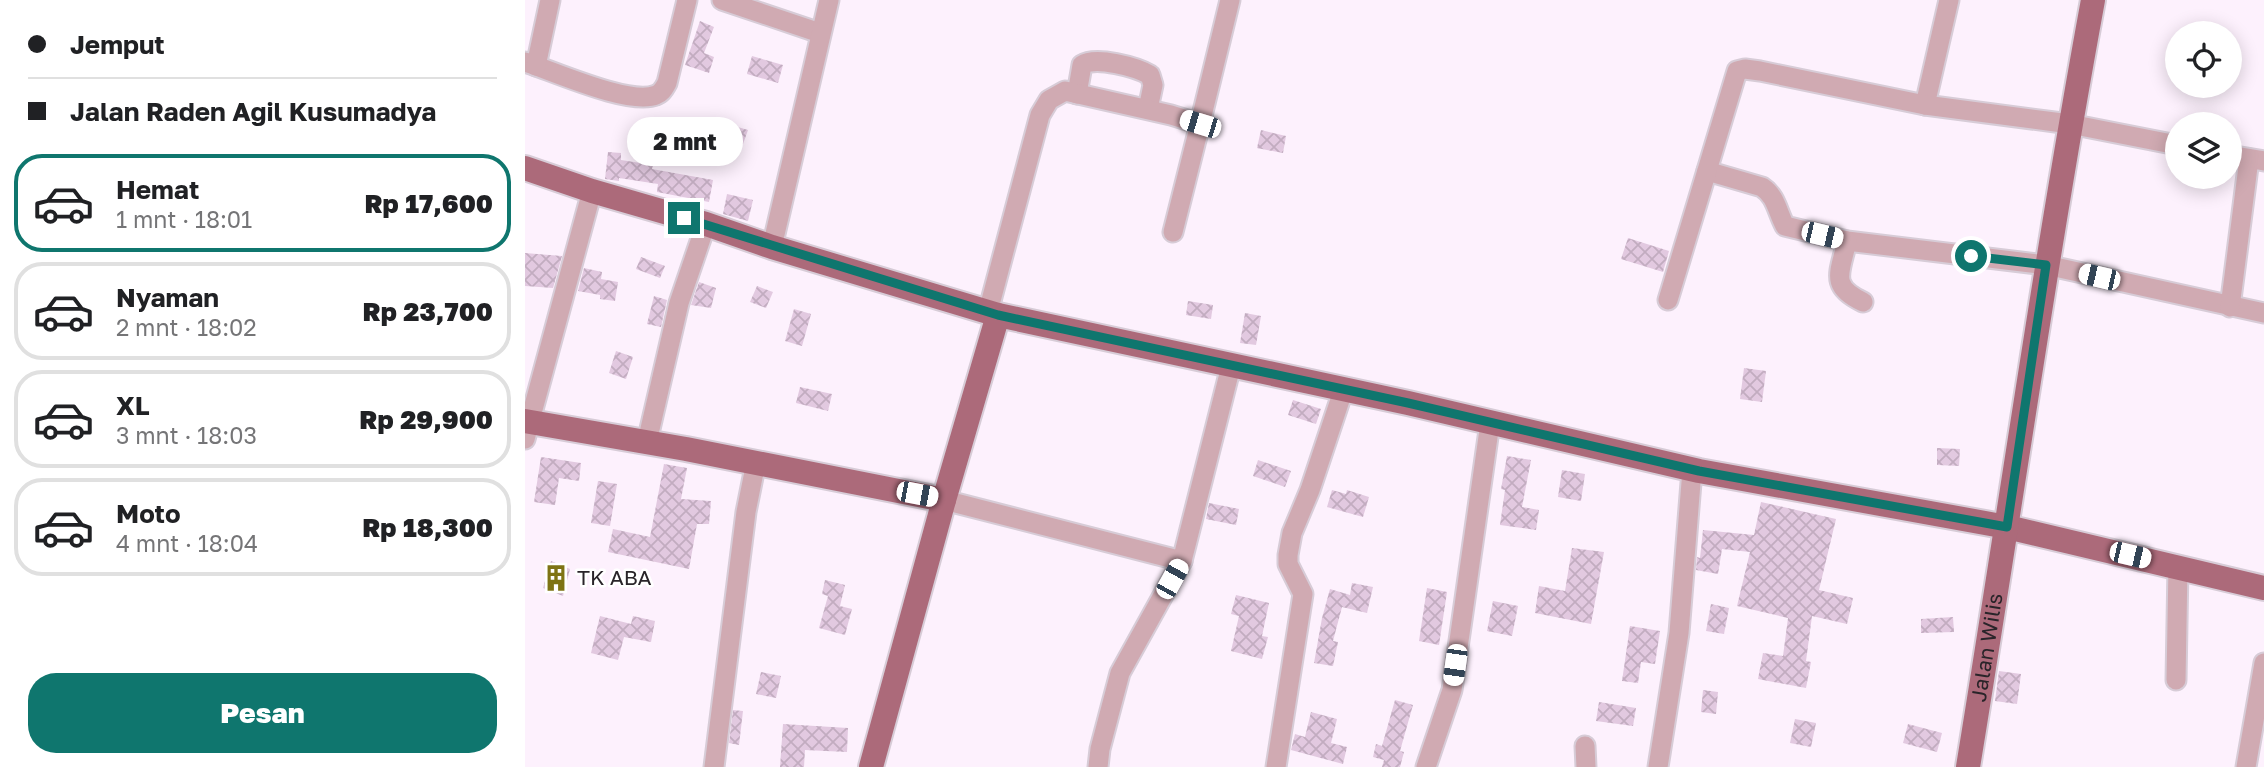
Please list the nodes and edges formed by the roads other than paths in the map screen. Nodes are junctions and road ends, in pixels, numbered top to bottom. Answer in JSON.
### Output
{"nodes":[{"id":1,"x":550,"y":0,"type":"edge"},
{"id":2,"x":687,"y":0,"type":"edge"},
{"id":3,"x":722,"y":0,"type":"edge"},
{"id":4,"x":829,"y":0,"type":"edge"},
{"id":5,"x":1230,"y":0,"type":"edge"},
{"id":6,"x":1949,"y":0,"type":"edge"},
{"id":7,"x":2093,"y":0,"type":"edge"},
{"id":8,"x":820,"y":33,"type":"junction"},
{"id":9,"x":531,"y":64,"type":"edge"},
{"id":10,"x":1077,"y":94,"type":"junction"},
{"id":11,"x":1925,"y":105,"type":"junction"},
{"id":12,"x":1148,"y":110,"type":"junction"},
{"id":13,"x":1200,"y":124,"type":"junction"},
{"id":14,"x":2070,"y":124,"type":"junction"},
{"id":15,"x":2165,"y":143,"type":"edge"},
{"id":16,"x":2257,"y":160,"type":"edge"},
{"id":17,"x":525,"y":168,"type":"edge"},
{"id":18,"x":1707,"y":172,"type":"junction"},
{"id":19,"x":593,"y":191,"type":"junction"},
{"id":20,"x":706,"y":224,"type":"junction"},
{"id":21,"x":1173,"y":232,"type":"dead end"},
{"id":22,"x":1847,"y":241,"type":"junction"},
{"id":23,"x":772,"y":247,"type":"junction"},
{"id":24,"x":2046,"y":265,"type":"junction"},
{"id":25,"x":1668,"y":300,"type":"dead end"},
{"id":26,"x":1863,"y":303,"type":"dead end"},
{"id":27,"x":2231,"y":307,"type":"junction"},
{"id":28,"x":2264,"y":313,"type":"edge"},
{"id":29,"x":993,"y":314,"type":"junction"},
{"id":30,"x":1231,"y":366,"type":"junction"},
{"id":31,"x":1343,"y":391,"type":"junction"},
{"id":32,"x":1490,"y":424,"type":"junction"},
{"id":33,"x":526,"y":427,"type":"edge"},
{"id":34,"x":647,"y":442,"type":"junction"},
{"id":35,"x":755,"y":462,"type":"junction"},
{"id":36,"x":1692,"y":470,"type":"junction"},
{"id":37,"x":944,"y":500,"type":"junction"},
{"id":38,"x":2007,"y":527,"type":"junction"},
{"id":39,"x":1182,"y":561,"type":"junction"},
{"id":40,"x":2178,"y":566,"type":"junction"},
{"id":41,"x":2264,"y":588,"type":"edge"},
{"id":42,"x":2264,"y":663,"type":"edge"},
{"id":43,"x":2176,"y":680,"type":"dead end"},
{"id":44,"x":1585,"y":746,"type":"dead end"},
{"id":45,"x":714,"y":767,"type":"edge"},
{"id":46,"x":871,"y":767,"type":"edge"},
{"id":47,"x":1098,"y":767,"type":"edge"},
{"id":48,"x":1276,"y":767,"type":"edge"},
{"id":49,"x":1426,"y":767,"type":"edge"},
{"id":50,"x":1586,"y":767,"type":"edge"},
{"id":51,"x":1658,"y":767,"type":"edge"},
{"id":52,"x":1968,"y":767,"type":"edge"},
{"id":53,"x":2246,"y":767,"type":"edge"}],
"edges":[{"from":1,"to":9,"type":"street"},
{"from":2,"to":9,"type":"street"},
{"from":3,"to":8,"type":"street"},
{"from":4,"to":8,"type":"street"},
{"from":5,"to":13,"type":"street"},
{"from":6,"to":11,"type":"street"},
{"from":7,"to":14,"type":"main road","name":"Jalan Wilis"},
{"from":8,"to":23,"type":"street"},
{"from":10,"to":12,"type":"street"},
{"from":10,"to":12,"type":"street"},
{"from":10,"to":29,"type":"street"},
{"from":11,"to":14,"type":"street"},
{"from":11,"to":18,"type":"street"},
{"from":12,"to":13,"type":"street"},
{"from":13,"to":21,"type":"street"},
{"from":14,"to":15,"type":"street"},
{"from":14,"to":24,"type":"main road","name":"Jalan Wilis"},
{"from":16,"to":27,"type":"street"},
{"from":17,"to":19,"type":"main road"},
{"from":18,"to":22,"type":"street"},
{"from":18,"to":25,"type":"street"},
{"from":19,"to":20,"type":"main road"},
{"from":19,"to":33,"type":"street"},
{"from":20,"to":23,"type":"main road"},
{"from":20,"to":34,"type":"street"},
{"from":22,"to":24,"type":"street"},
{"from":22,"to":26,"type":"street"},
{"from":23,"to":29,"type":"main road"},
{"from":24,"to":27,"type":"street"},
{"from":24,"to":38,"type":"main road","name":"Jalan Wilis"},
{"from":27,"to":28,"type":"street"},
{"from":29,"to":30,"type":"main road"},
{"from":29,"to":37,"type":"main road"},
{"from":30,"to":31,"type":"main road"},
{"from":30,"to":39,"type":"street"},
{"from":31,"to":32,"type":"main road"},
{"from":31,"to":48,"type":"street"},
{"from":32,"to":36,"type":"main road"},
{"from":32,"to":49,"type":"street"},
{"from":33,"to":34,"type":"main road"},
{"from":34,"to":35,"type":"main road"},
{"from":35,"to":37,"type":"main road"},
{"from":35,"to":45,"type":"street"},
{"from":36,"to":38,"type":"main road"},
{"from":36,"to":51,"type":"street"},
{"from":37,"to":39,"type":"street"},
{"from":37,"to":46,"type":"main road"},
{"from":38,"to":40,"type":"main road"},
{"from":38,"to":52,"type":"main road","name":"Jalan Wilis"},
{"from":39,"to":47,"type":"street"},
{"from":40,"to":41,"type":"main road"},
{"from":40,"to":43,"type":"street"},
{"from":42,"to":53,"type":"street"},
{"from":44,"to":50,"type":"street"}]}
